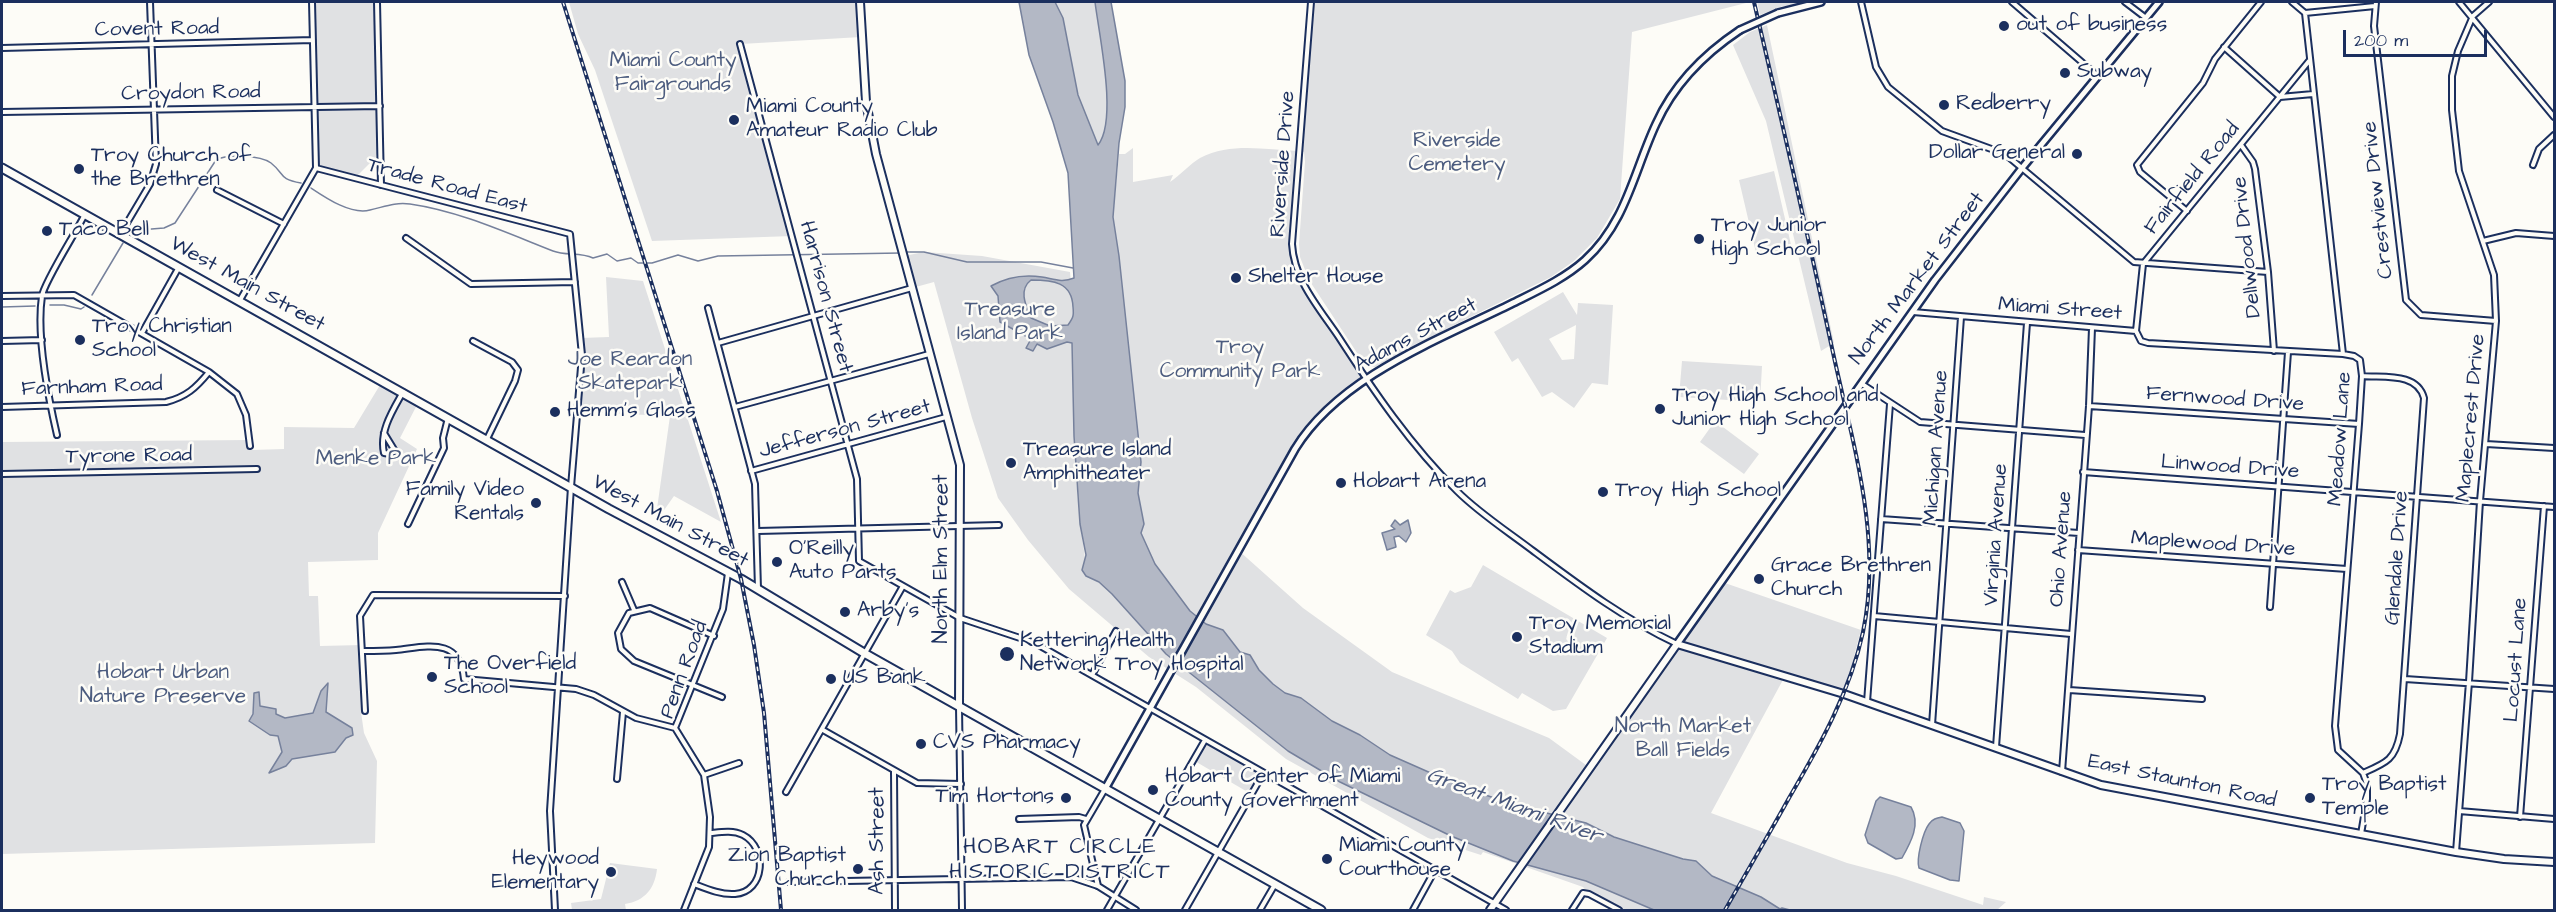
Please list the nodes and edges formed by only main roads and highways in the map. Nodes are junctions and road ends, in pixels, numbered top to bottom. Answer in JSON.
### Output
{"nodes":[{"id":1,"x":860,"y":2,"type":"edge"},
{"id":2,"x":2,"y":168,"type":"edge"},
{"id":3,"x":1677,"y":644,"type":"joint"},
{"id":4,"x":959,"y":706,"type":"junction"},
{"id":5,"x":2554,"y":862,"type":"edge"},
{"id":6,"x":1321,"y":910,"type":"edge"},
{"id":7,"x":1490,"y":910,"type":"edge"}],
"edges":[{"from":1,"to":4,"type":"main road","name":"North Elm Street"},
{"from":2,"to":4,"type":"main road","name":"West Main Street"},
{"from":3,"to":5,"type":"main road","name":"East Staunton Road"},
{"from":3,"to":7,"type":"main road","name":"North Market Street"},
{"from":4,"to":6,"type":"main road","name":"West Main Street"}]}
